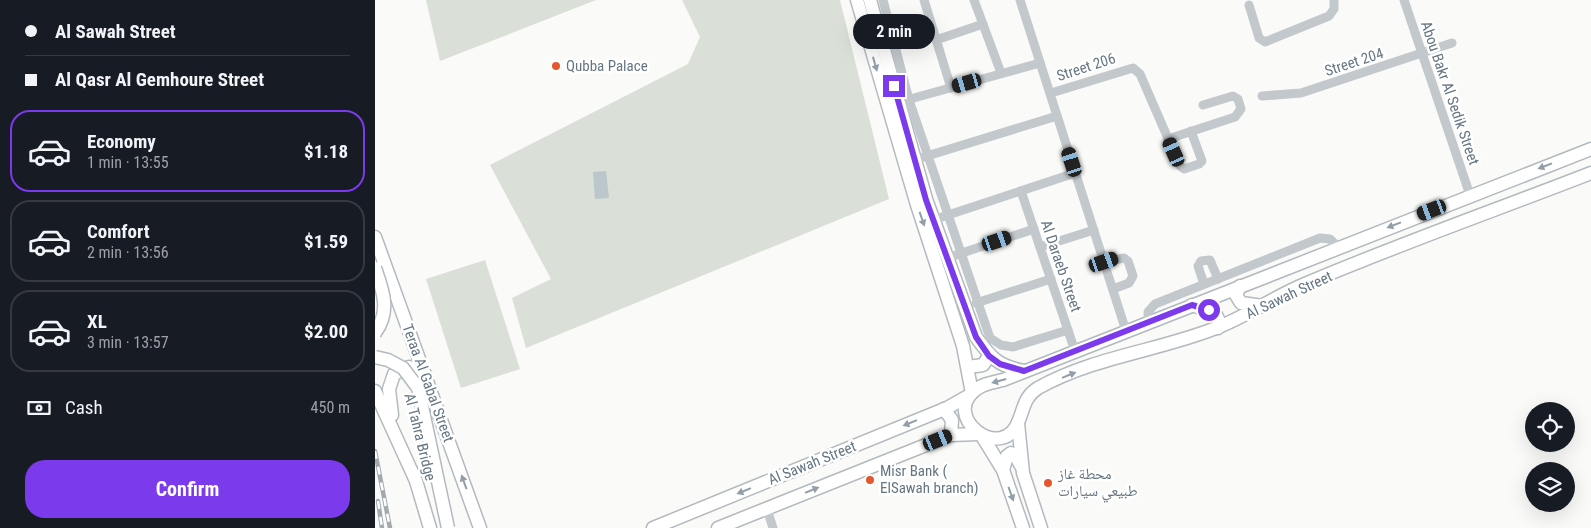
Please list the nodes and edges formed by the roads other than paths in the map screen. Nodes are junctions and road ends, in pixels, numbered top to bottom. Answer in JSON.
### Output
{"nodes":[{"id":1,"x":857,"y":0,"type":"edge"},
{"id":2,"x":870,"y":0,"type":"edge"},
{"id":3,"x":883,"y":0,"type":"edge"},
{"id":4,"x":924,"y":0,"type":"edge"},
{"id":5,"x":974,"y":0,"type":"edge"},
{"id":6,"x":1020,"y":0,"type":"edge"},
{"id":7,"x":1333,"y":0,"type":"edge"},
{"id":8,"x":1404,"y":0,"type":"edge"},
{"id":9,"x":1249,"y":5,"type":"dead end"},
{"id":10,"x":983,"y":24,"type":"junction"},
{"id":11,"x":936,"y":40,"type":"junction"},
{"id":12,"x":1452,"y":43,"type":"dead end"},
{"id":13,"x":1421,"y":54,"type":"junction"},
{"id":14,"x":1040,"y":63,"type":"junction"},
{"id":15,"x":1001,"y":73,"type":"junction"},
{"id":16,"x":951,"y":88,"type":"junction"},
{"id":17,"x":1051,"y":92,"type":"junction"},
{"id":18,"x":1262,"y":96,"type":"dead end"},
{"id":19,"x":904,"y":101,"type":"junction"},
{"id":20,"x":1203,"y":105,"type":"dead end"},
{"id":21,"x":1057,"y":116,"type":"junction"},
{"id":22,"x":1191,"y":131,"type":"junction"},
{"id":23,"x":1168,"y":139,"type":"junction"},
{"id":24,"x":1591,"y":149,"type":"edge"},
{"id":25,"x":927,"y":156,"type":"junction"},
{"id":26,"x":915,"y":160,"type":"junction"},
{"id":27,"x":1075,"y":173,"type":"junction"},
{"id":28,"x":1591,"y":173,"type":"edge"},
{"id":29,"x":1021,"y":191,"type":"junction"},
{"id":30,"x":1470,"y":195,"type":"junction"},
{"id":31,"x":947,"y":215,"type":"junction"},
{"id":32,"x":933,"y":220,"type":"junction"},
{"id":33,"x":1034,"y":229,"type":"junction"},
{"id":34,"x":1094,"y":230,"type":"junction"},
{"id":35,"x":375,"y":237,"type":"edge"},
{"id":36,"x":1338,"y":247,"type":"junction"},
{"id":37,"x":1040,"y":248,"type":"junction"},
{"id":38,"x":960,"y":254,"type":"junction"},
{"id":39,"x":947,"y":258,"type":"junction"},
{"id":40,"x":1104,"y":262,"type":"junction"},
{"id":41,"x":375,"y":268,"type":"edge"},
{"id":42,"x":1218,"y":278,"type":"junction"},
{"id":43,"x":1051,"y":279,"type":"junction"},
{"id":44,"x":1205,"y":284,"type":"junction"},
{"id":45,"x":393,"y":286,"type":"junction"},
{"id":46,"x":1240,"y":286,"type":"junction"},
{"id":47,"x":1113,"y":289,"type":"junction"},
{"id":48,"x":375,"y":295,"type":"edge"},
{"id":49,"x":977,"y":303,"type":"junction"},
{"id":50,"x":1192,"y":305,"type":"junction"},
{"id":51,"x":1263,"y":306,"type":"junction"},
{"id":52,"x":1149,"y":322,"type":"junction"},
{"id":53,"x":1218,"y":328,"type":"junction"},
{"id":54,"x":1068,"y":330,"type":"junction"},
{"id":55,"x":1126,"y":331,"type":"junction"},
{"id":56,"x":375,"y":333,"type":"edge"},
{"id":57,"x":1075,"y":351,"type":"junction"},
{"id":58,"x":375,"y":356,"type":"edge"},
{"id":59,"x":989,"y":356,"type":"junction"},
{"id":60,"x":375,"y":364,"type":"edge"},
{"id":61,"x":968,"y":367,"type":"junction"},
{"id":62,"x":1024,"y":371,"type":"junction"},
{"id":63,"x":425,"y":374,"type":"junction"},
{"id":64,"x":375,"y":391,"type":"edge"},
{"id":65,"x":971,"y":394,"type":"junction"},
{"id":66,"x":944,"y":409,"type":"junction"},
{"id":67,"x":1018,"y":423,"type":"junction"},
{"id":68,"x":951,"y":435,"type":"junction"},
{"id":69,"x":980,"y":435,"type":"junction"},
{"id":70,"x":399,"y":442,"type":"junction"},
{"id":71,"x":1022,"y":468,"type":"junction"},
{"id":72,"x":1003,"y":470,"type":"junction"},
{"id":73,"x":767,"y":508,"type":"junction"},
{"id":74,"x":672,"y":524,"type":"edge"},
{"id":75,"x":430,"y":528,"type":"edge"},
{"id":76,"x":441,"y":528,"type":"edge"},
{"id":77,"x":448,"y":528,"type":"edge"},
{"id":78,"x":480,"y":528,"type":"edge"},
{"id":79,"x":653,"y":528,"type":"edge"},
{"id":80,"x":719,"y":528,"type":"edge"},
{"id":81,"x":773,"y":528,"type":"edge"},
{"id":82,"x":1023,"y":528,"type":"edge"},
{"id":83,"x":1041,"y":528,"type":"edge"}],
"edges":[{"from":1,"to":61,"type":"main road","one_way":true},
{"from":2,"to":19,"type":"main road"},
{"from":3,"to":19,"type":"street"},
{"from":4,"to":11,"type":"street"},
{"from":5,"to":10,"type":"street"},
{"from":6,"to":14,"type":"street"},
{"from":7,"to":9,"type":"street"},
{"from":8,"to":13,"type":"street","name":"Abou Bakr Al Sedik Street"},
{"from":10,"to":11,"type":"street"},
{"from":10,"to":15,"type":"street"},
{"from":11,"to":16,"type":"street"},
{"from":12,"to":13,"type":"street","name":"Street 204"},
{"from":13,"to":18,"type":"street","name":"Street 204"},
{"from":13,"to":30,"type":"street","name":"Abou Bakr Al Sedik Street"},
{"from":14,"to":15,"type":"street"},
{"from":14,"to":17,"type":"street"},
{"from":15,"to":16,"type":"street"},
{"from":16,"to":19,"type":"street"},
{"from":17,"to":21,"type":"street"},
{"from":17,"to":23,"type":"street","name":"Street 206"},
{"from":19,"to":25,"type":"street"},
{"from":19,"to":26,"type":"main road"},
{"from":20,"to":22,"type":"street"},
{"from":21,"to":25,"type":"street"},
{"from":21,"to":27,"type":"street"},
{"from":22,"to":23,"type":"street"},
{"from":22,"to":23,"type":"street"},
{"from":24,"to":30,"type":"main road","name":"Al Sawah Street","one_way":true},
{"from":25,"to":26,"type":"street"},
{"from":25,"to":31,"type":"street"},
{"from":26,"to":32,"type":"main road"},
{"from":27,"to":29,"type":"street"},
{"from":27,"to":34,"type":"street"},
{"from":28,"to":51,"type":"main road","name":"Al Sawah Street"},
{"from":29,"to":31,"type":"street"},
{"from":29,"to":33,"type":"street","name":"Al Daraeb Street"},
{"from":30,"to":36,"type":"main road","name":"Al Sawah Street","one_way":true},
{"from":31,"to":32,"type":"street"},
{"from":31,"to":38,"type":"street"},
{"from":32,"to":39,"type":"main road"},
{"from":33,"to":37,"type":"street","name":"Al Daraeb Street"},
{"from":33,"to":38,"type":"street"},
{"from":34,"to":37,"type":"street"},
{"from":34,"to":40,"type":"street"},
{"from":35,"to":45,"type":"main road","name":"Teraa Al Gabal Street"},
{"from":36,"to":42,"type":"street"},
{"from":36,"to":46,"type":"main road","name":"Al Sawah Street"},
{"from":37,"to":43,"type":"street","name":"Al Daraeb Street"},
{"from":38,"to":39,"type":"street"},
{"from":38,"to":49,"type":"street"},
{"from":39,"to":59,"type":"main road"},
{"from":40,"to":47,"type":"street"},
{"from":40,"to":47,"type":"street"},
{"from":41,"to":56,"type":"main road","bridge":true},
{"from":42,"to":44,"type":"street"},
{"from":42,"to":44,"type":"street"},
{"from":43,"to":49,"type":"street"},
{"from":43,"to":54,"type":"street","name":"Al Daraeb Street"},
{"from":44,"to":52,"type":"street"},
{"from":45,"to":48,"type":"main road"},
{"from":45,"to":63,"type":"main road","name":"Teraa Al Gabal Street"},
{"from":46,"to":50,"type":"main road","name":"Al Sawah Street"},
{"from":46,"to":51,"type":"main road"},
{"from":47,"to":55,"type":"street"},
{"from":49,"to":54,"type":"street"},
{"from":50,"to":52,"type":"main road","name":"Al Sawah Street"},
{"from":50,"to":53,"type":"main road"},
{"from":51,"to":53,"type":"main road","name":"Al Sawah Street"},
{"from":52,"to":55,"type":"main road","name":"Al Sawah Street"},
{"from":67,"to":53,"type":"main road","name":"Al Sawah Street","one_way":true},
{"from":54,"to":57,"type":"street","name":"Al Daraeb Street"},
{"from":55,"to":57,"type":"main road","name":"Al Sawah Street"},
{"from":57,"to":62,"type":"main road","name":"Al Sawah Street"},
{"from":58,"to":77,"type":"main road","name":"Al Tahra Bridge","bridge":true},
{"from":59,"to":61,"type":"main road"},
{"from":59,"to":62,"type":"main road"},
{"from":60,"to":76,"type":"main road","name":"Al Tahra Bridge"},
{"from":61,"to":65,"type":"main road"},
{"from":62,"to":65,"type":"main road","name":"Al Sawah Street","one_way":true},
{"from":63,"to":70,"type":"main road"},
{"from":78,"to":63,"type":"main road","name":"Teraa Al Gabal Street","one_way":true},
{"from":64,"to":70,"type":"main road"},
{"from":65,"to":66,"type":"main road","name":"Al Sawah Street"},
{"from":65,"to":69,"type":"main road"},
{"from":66,"to":68,"type":"main road"},
{"from":66,"to":74,"type":"main road","name":"Al Sawah Street","one_way":true},
{"from":67,"to":69,"type":"main road","name":"Al Sawah Street"},
{"from":67,"to":71,"type":"main road"},
{"from":68,"to":69,"type":"main road","name":"Al Sawah Street"},
{"from":73,"to":68,"type":"main road","name":"Al Sawah Street","one_way":true},
{"from":69,"to":72,"type":"main road"},
{"from":70,"to":75,"type":"main road"},
{"from":71,"to":72,"type":"main road"},
{"from":71,"to":83,"type":"main road"},
{"from":72,"to":82,"type":"main road","one_way":true},
{"from":73,"to":80,"type":"main road","name":"Al Sawah Street"},
{"from":73,"to":81,"type":"street"},
{"from":74,"to":79,"type":"main road","name":"Al Sawah Street"}]}
